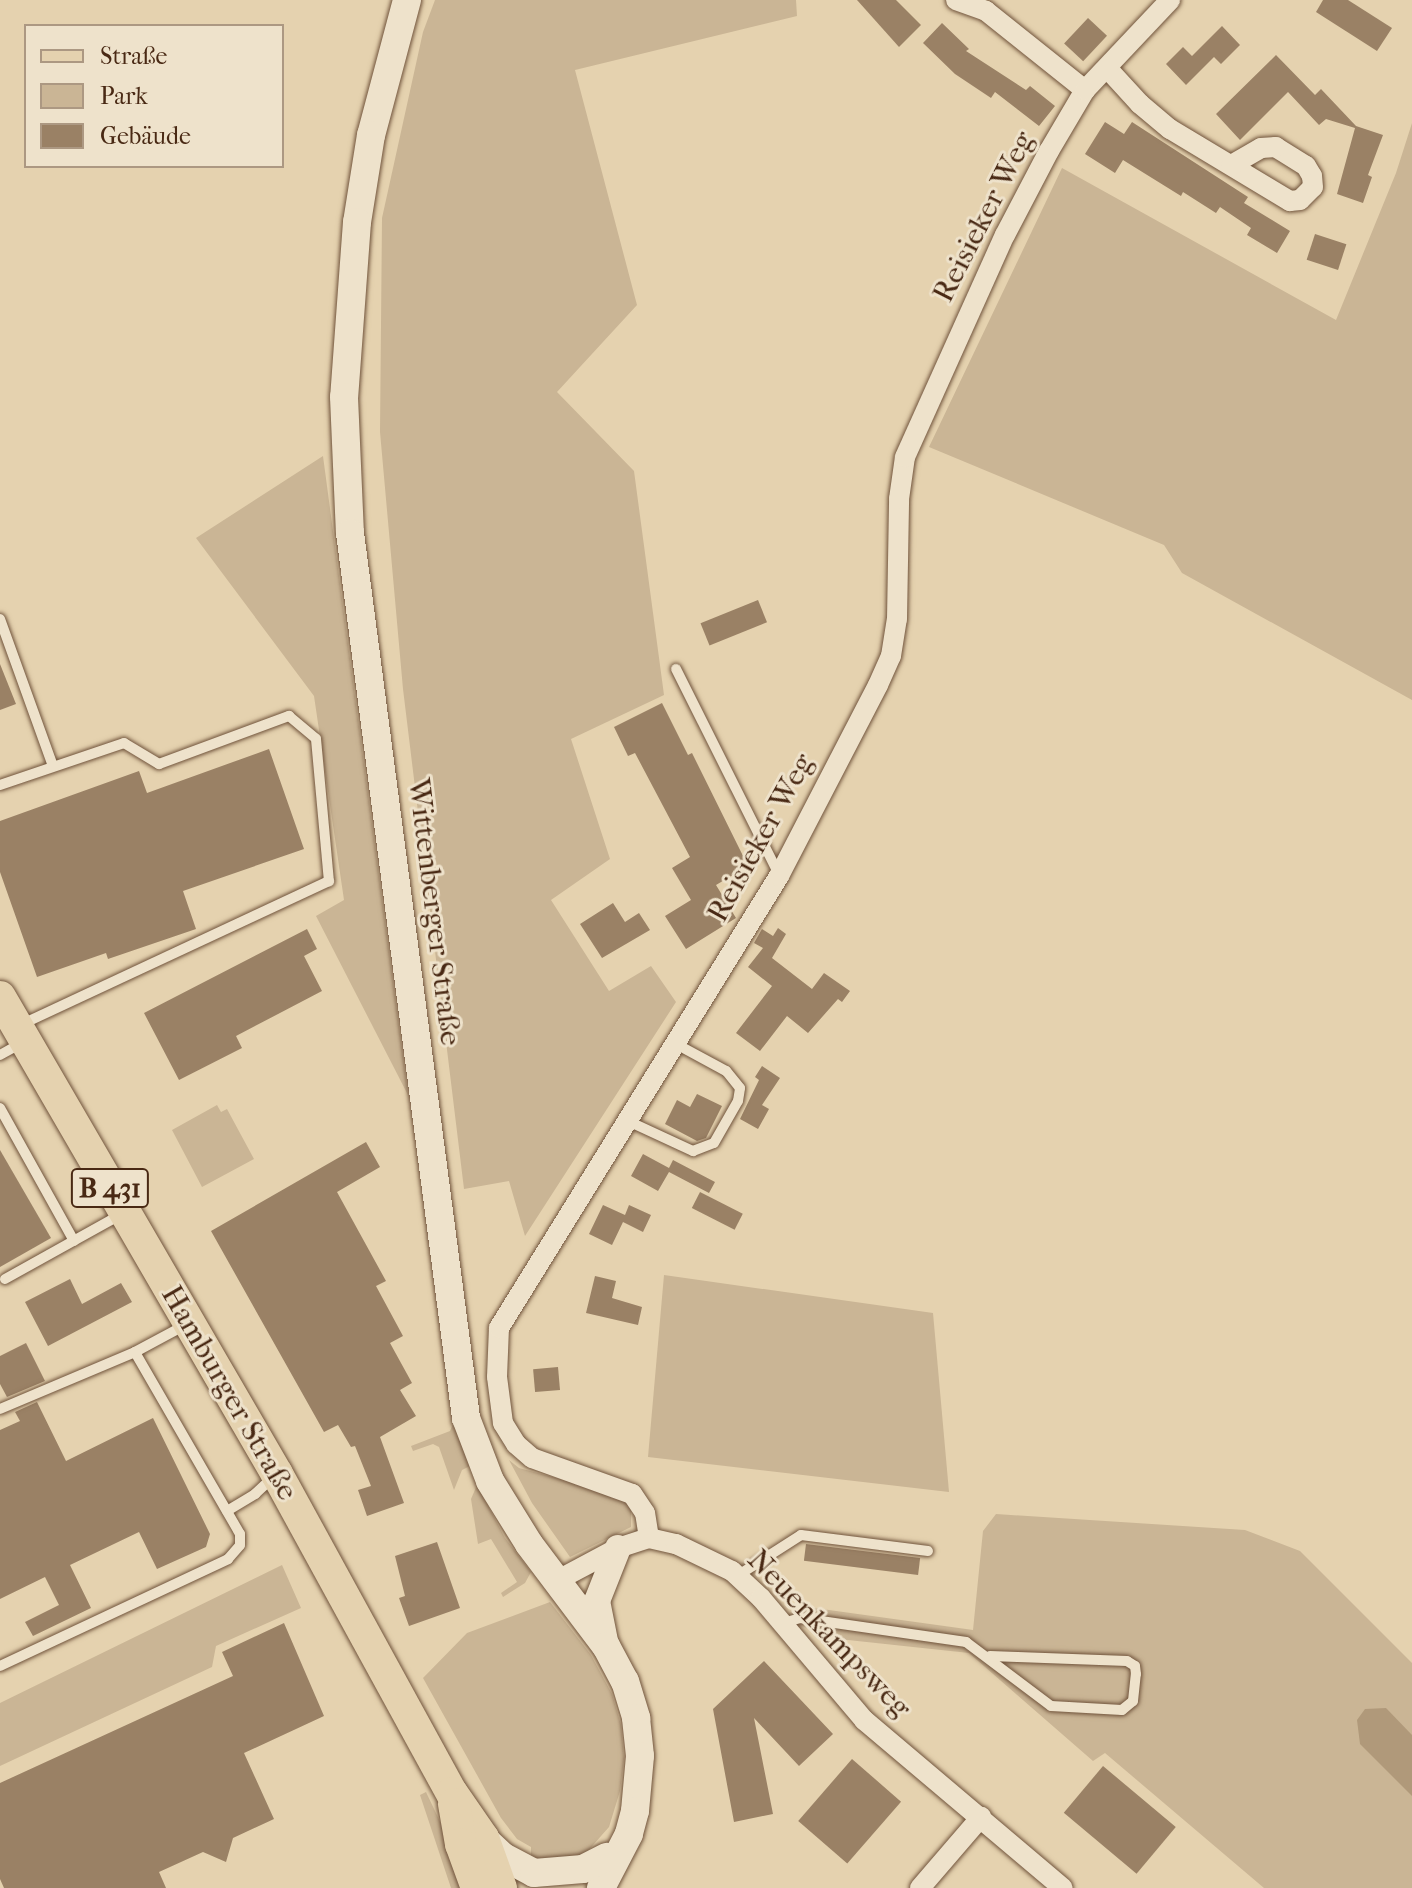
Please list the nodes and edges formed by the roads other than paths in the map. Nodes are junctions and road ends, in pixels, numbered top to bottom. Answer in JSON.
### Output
{"nodes":[{"id":1,"x":407,"y":0,"type":"edge"},
{"id":2,"x":956,"y":0,"type":"edge"},
{"id":3,"x":1170,"y":0,"type":"edge"},
{"id":4,"x":1107,"y":68,"type":"junction"},
{"id":5,"x":1085,"y":90,"type":"junction"},
{"id":6,"x":1232,"y":165,"type":"dead end"},
{"id":7,"x":0,"y":619,"type":"edge"},
{"id":8,"x":676,"y":669,"type":"dead end"},
{"id":9,"x":53,"y":766,"type":"junction"},
{"id":10,"x":0,"y":785,"type":"edge"},
{"id":11,"x":779,"y":876,"type":"junction"},
{"id":12,"x":0,"y":997,"type":"edge"},
{"id":13,"x":14,"y":1041,"type":"edge"},
{"id":14,"x":676,"y":1044,"type":"junction"},
{"id":15,"x":0,"y":1108,"type":"edge"},
{"id":16,"x":628,"y":1121,"type":"junction"},
{"id":17,"x":124,"y":1213,"type":"junction"},
{"id":18,"x":74,"y":1241,"type":"junction"},
{"id":19,"x":5,"y":1279,"type":"dead end"},
{"id":20,"x":189,"y":1323,"type":"junction"},
{"id":21,"x":135,"y":1352,"type":"junction"},
{"id":22,"x":0,"y":1409,"type":"edge"},
{"id":23,"x":277,"y":1474,"type":"junction"},
{"id":24,"x":227,"y":1511,"type":"junction"},
{"id":25,"x":649,"y":1538,"type":"junction"},
{"id":26,"x":618,"y":1548,"type":"junction"},
{"id":27,"x":928,"y":1551,"type":"dead end"},
{"id":28,"x":737,"y":1576,"type":"junction"},
{"id":29,"x":556,"y":1581,"type":"junction"},
{"id":30,"x":783,"y":1623,"type":"junction"},
{"id":31,"x":606,"y":1646,"type":"junction"},
{"id":32,"x":990,"y":1656,"type":"junction"},
{"id":33,"x":0,"y":1666,"type":"edge"},
{"id":34,"x":636,"y":1789,"type":"junction"},
{"id":35,"x":452,"y":1793,"type":"junction"},
{"id":36,"x":981,"y":1817,"type":"junction"},
{"id":37,"x":483,"y":1838,"type":"junction"},
{"id":38,"x":607,"y":1857,"type":"junction"},
{"id":39,"x":477,"y":1888,"type":"edge"},
{"id":40,"x":501,"y":1888,"type":"edge"},
{"id":41,"x":583,"y":1888,"type":"edge"},
{"id":42,"x":601,"y":1888,"type":"edge"},
{"id":43,"x":920,"y":1888,"type":"edge"},
{"id":44,"x":1063,"y":1888,"type":"edge"}],
"edges":[{"from":1,"to":29,"type":"main road","name":"Wittenberger Straße"},
{"from":2,"to":5,"type":"street"},
{"from":3,"to":4,"type":"street","name":"Reisieker Weg"},
{"from":4,"to":5,"type":"street","name":"Reisieker Weg"},
{"from":4,"to":6,"type":"street"},
{"from":5,"to":11,"type":"street","name":"Reisieker Weg"},
{"from":7,"to":9,"type":"lane"},
{"from":8,"to":11,"type":"lane"},
{"from":9,"to":10,"type":"lane"},
{"from":9,"to":13,"type":"lane"},
{"from":11,"to":14,"type":"street","name":"Reisieker Weg"},
{"from":12,"to":13,"type":"main road","name":"Hamburger Straße","number":"B 431"},
{"from":13,"to":17,"type":"main road","name":"Hamburger Straße","number":"B 431"},
{"from":14,"to":16,"type":"street","name":"Reisieker Weg"},
{"from":14,"to":16,"type":"lane"},
{"from":15,"to":18,"type":"lane"},
{"from":16,"to":25,"type":"street","name":"Reisieker Weg"},
{"from":17,"to":18,"type":"lane"},
{"from":17,"to":20,"type":"main road","name":"Hamburger Straße","number":"B 431"},
{"from":18,"to":19,"type":"lane"},
{"from":20,"to":21,"type":"lane"},
{"from":20,"to":23,"type":"main road","name":"Hamburger Straße","number":"B 431"},
{"from":21,"to":22,"type":"lane"},
{"from":21,"to":24,"type":"lane"},
{"from":23,"to":24,"type":"lane"},
{"from":23,"to":35,"type":"main road","name":"Hamburger Straße","number":"B 431"},
{"from":24,"to":33,"type":"lane"},
{"from":25,"to":26,"type":"street"},
{"from":25,"to":28,"type":"street","name":"Neuenkampsweg"},
{"from":26,"to":29,"type":"street"},
{"from":26,"to":31,"type":"street"},
{"from":27,"to":28,"type":"lane"},
{"from":28,"to":30,"type":"street","name":"Neuenkampsweg"},
{"from":29,"to":31,"type":"main road","name":"Wittenberger Straße"},
{"from":30,"to":32,"type":"lane"},
{"from":30,"to":36,"type":"street","name":"Neuenkampsweg"},
{"from":31,"to":34,"type":"main road","name":"Wittenberger Straße"},
{"from":32,"to":32,"type":"lane"},
{"from":34,"to":38,"type":"main road","name":"Wittenberger Straße"},
{"from":34,"to":42,"type":"main road","name":"Wittenberger Straße"},
{"from":35,"to":37,"type":"main road","name":"Hamburger Straße","number":"B 431"},
{"from":35,"to":39,"type":"main road","name":"Hamburger Straße","number":"B 431"},
{"from":36,"to":43,"type":"street"},
{"from":36,"to":44,"type":"street","name":"Neuenkampsweg"},
{"from":37,"to":38,"type":"main road"},
{"from":37,"to":40,"type":"main road","name":"Hamburger Straße","number":"B 431"},
{"from":38,"to":41,"type":"main road","name":"Wittenberger Straße"}]}
